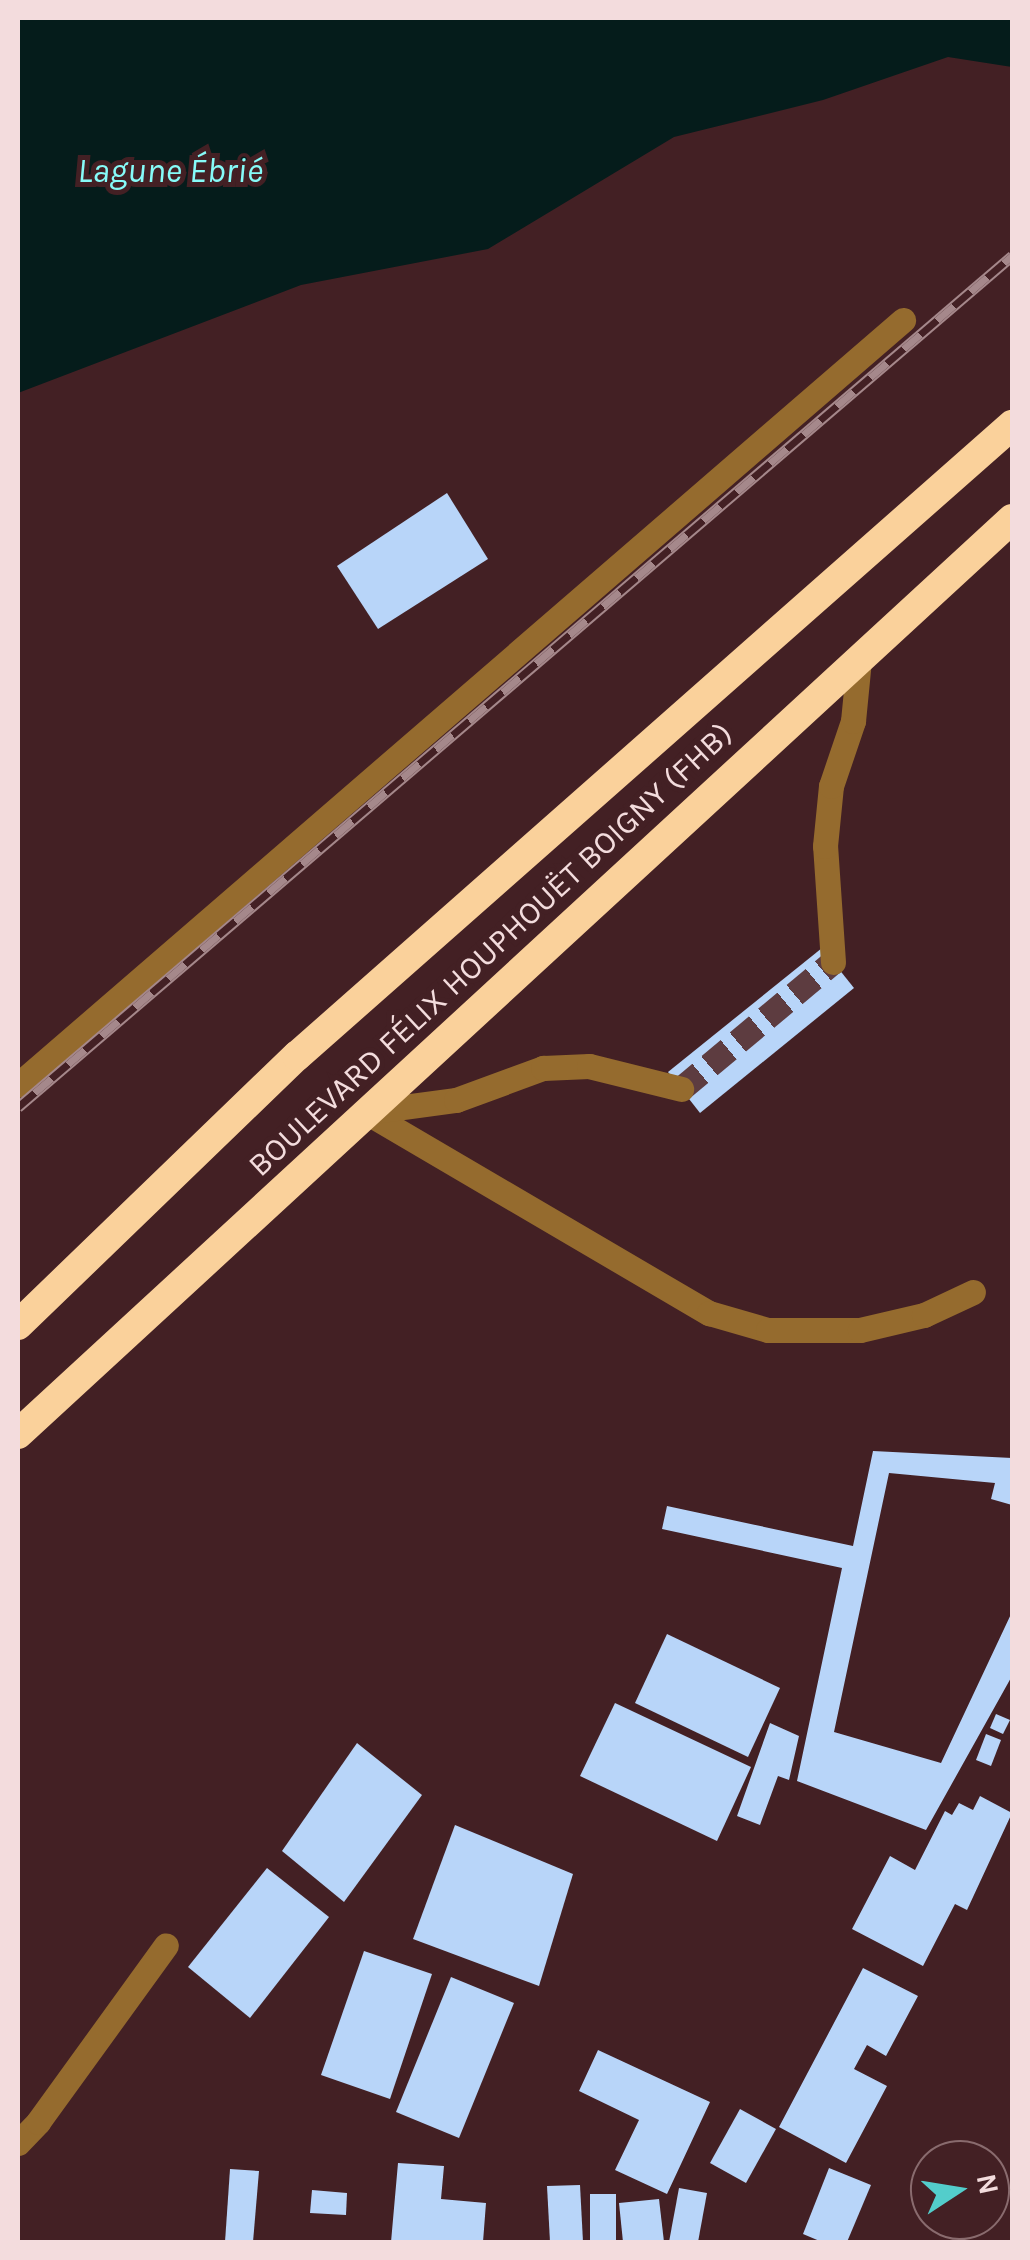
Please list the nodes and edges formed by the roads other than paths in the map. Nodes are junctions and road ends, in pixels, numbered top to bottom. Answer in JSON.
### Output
{"nodes":[{"id":1,"x":903,"y":320,"type":"dead end"},
{"id":2,"x":1012,"y":425,"type":"edge"},
{"id":3,"x":1012,"y":519,"type":"edge"},
{"id":4,"x":859,"y":660,"type":"junction"},
{"id":5,"x":833,"y":962,"type":"dead end"},
{"id":6,"x":18,"y":1086,"type":"edge"},
{"id":7,"x":681,"y":1089,"type":"dead end"},
{"id":8,"x":366,"y":1112,"type":"junction"},
{"id":9,"x":972,"y":1292,"type":"dead end"},
{"id":10,"x":18,"y":1325,"type":"edge"},
{"id":11,"x":18,"y":1434,"type":"edge"},
{"id":12,"x":166,"y":1945,"type":"dead end"},
{"id":13,"x":18,"y":2142,"type":"edge"}],
"edges":[{"from":1,"to":6,"type":"street"},
{"from":2,"to":10,"type":"highway","name":"BOULEVARD FÉLIX HOUPHOUËT BOIGNY (FHB)"},
{"from":3,"to":4,"type":"highway","name":"BOULEVARD FÉLIX HOUPHOUËT BOIGNY (FHB)"},
{"from":4,"to":5,"type":"street"},
{"from":4,"to":8,"type":"highway","name":"BOULEVARD FÉLIX HOUPHOUËT BOIGNY (FHB)"},
{"from":7,"to":8,"type":"street"},
{"from":8,"to":9,"type":"street"},
{"from":8,"to":11,"type":"highway","name":"BOULEVARD FÉLIX HOUPHOUËT BOIGNY (FHB)"},
{"from":12,"to":13,"type":"street"}]}
